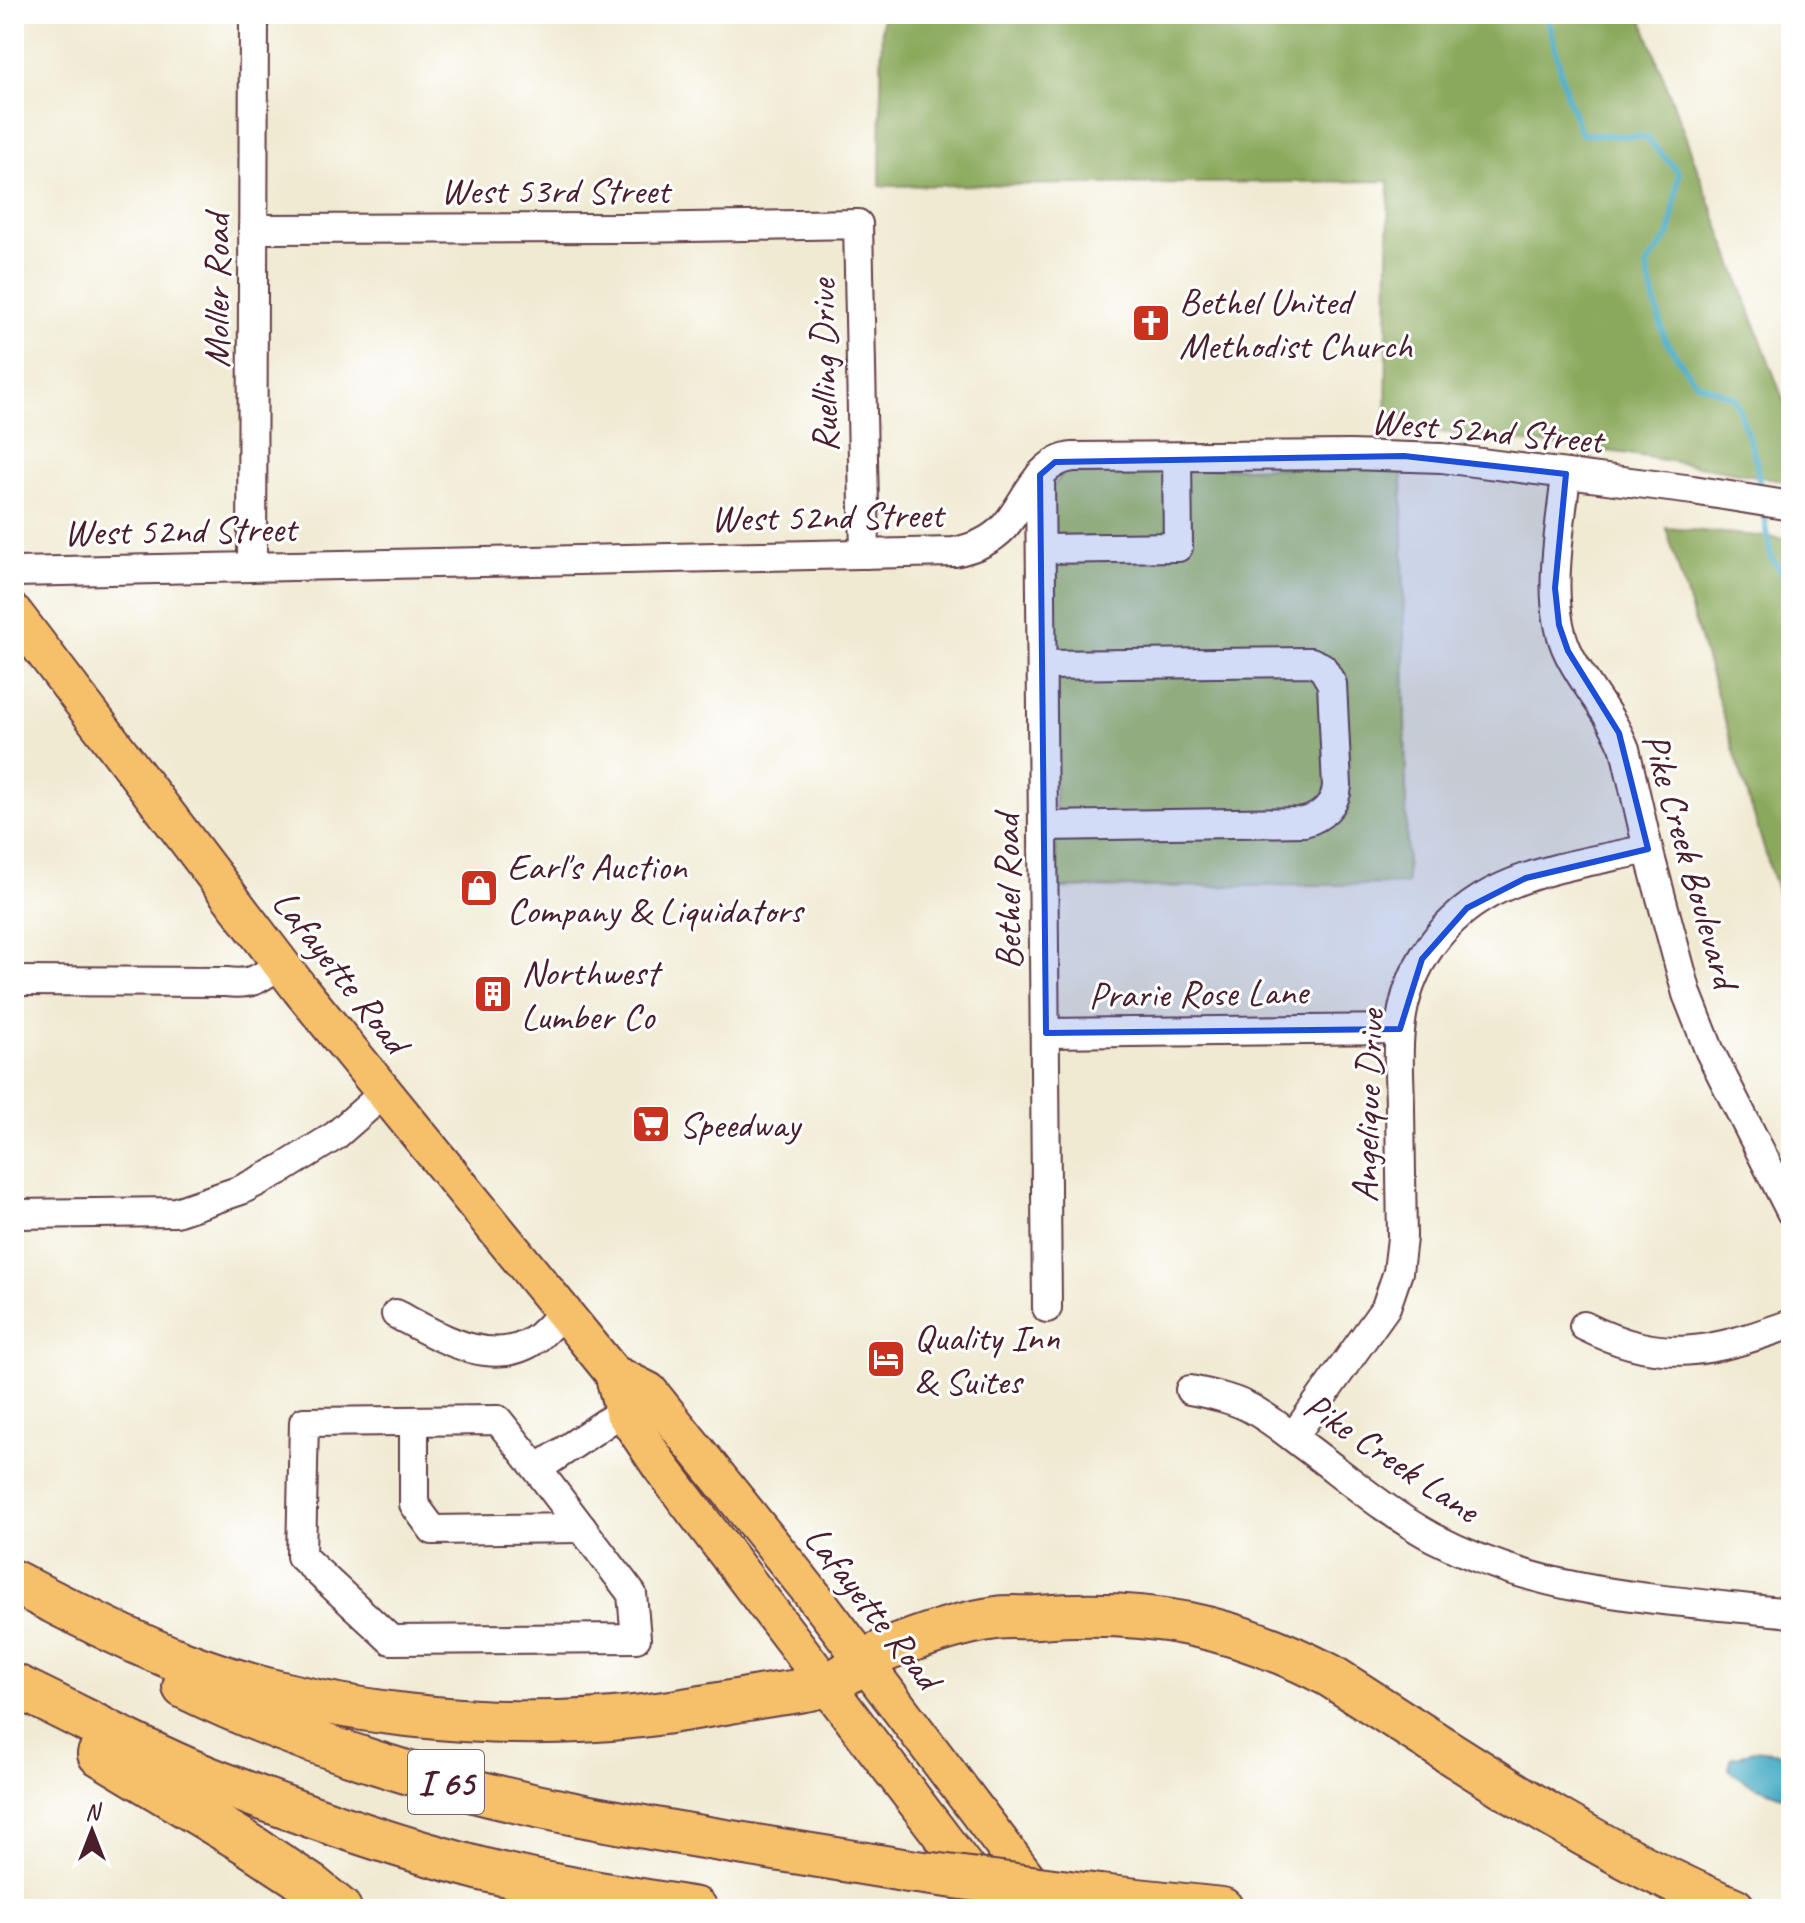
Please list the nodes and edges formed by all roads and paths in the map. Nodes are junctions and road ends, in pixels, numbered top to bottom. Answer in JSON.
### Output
{"nodes":[{"id":1,"x":254,"y":14,"type":"edge"},
{"id":2,"x":858,"y":224,"type":"joint"},
{"id":3,"x":253,"y":229,"type":"junction"},
{"id":4,"x":1177,"y":457,"type":"junction"},
{"id":5,"x":1566,"y":474,"type":"junction"},
{"id":6,"x":1040,"y":475,"type":"junction"},
{"id":7,"x":1791,"y":506,"type":"edge"},
{"id":8,"x":1042,"y":549,"type":"junction"},
{"id":9,"x":865,"y":554,"type":"junction"},
{"id":10,"x":252,"y":567,"type":"junction"},
{"id":11,"x":14,"y":572,"type":"edge"},
{"id":12,"x":14,"y":613,"type":"edge"},
{"id":13,"x":1043,"y":665,"type":"junction"},
{"id":14,"x":1044,"y":826,"type":"junction"},
{"id":15,"x":1648,"y":849,"type":"junction"},
{"id":16,"x":280,"y":964,"type":"junction"},
{"id":17,"x":14,"y":981,"type":"edge"},
{"id":18,"x":1400,"y":1029,"type":"junction"},
{"id":19,"x":1046,"y":1033,"type":"junction"},
{"id":20,"x":384,"y":1093,"type":"junction"},
{"id":21,"x":1791,"y":1212,"type":"edge"},
{"id":22,"x":14,"y":1214,"type":"edge"},
{"id":23,"x":1047,"y":1308,"type":"dead end"},
{"id":24,"x":563,"y":1312,"type":"junction"},
{"id":25,"x":396,"y":1314,"type":"dead end"},
{"id":26,"x":1791,"y":1324,"type":"edge"},
{"id":27,"x":1584,"y":1326,"type":"dead end"},
{"id":28,"x":613,"y":1373,"type":"junction"},
{"id":29,"x":1190,"y":1390,"type":"dead end"},
{"id":30,"x":623,"y":1411,"type":"junction"},
{"id":31,"x":414,"y":1421,"type":"junction"},
{"id":32,"x":1293,"y":1437,"type":"junction"},
{"id":33,"x":537,"y":1469,"type":"junction"},
{"id":34,"x":582,"y":1528,"type":"junction"},
{"id":35,"x":14,"y":1582,"type":"edge"},
{"id":36,"x":14,"y":1597,"type":"edge"},
{"id":37,"x":1791,"y":1613,"type":"edge"},
{"id":38,"x":862,"y":1660,"type":"junction"},
{"id":39,"x":14,"y":1685,"type":"edge"},
{"id":40,"x":827,"y":1685,"type":"junction"},
{"id":41,"x":14,"y":1699,"type":"edge"},
{"id":42,"x":340,"y":1909,"type":"edge"},
{"id":43,"x":696,"y":1909,"type":"edge"},
{"id":44,"x":997,"y":1909,"type":"edge"},
{"id":45,"x":1051,"y":1909,"type":"edge"},
{"id":46,"x":1222,"y":1909,"type":"edge"},
{"id":47,"x":1734,"y":1909,"type":"edge"}],
"edges":[{"from":1,"to":3,"type":"street","name":"Moller Road"},
{"from":2,"to":3,"type":"street","name":"West 53rd Street"},
{"from":2,"to":9,"type":"street","name":"Ruelling Drive"},
{"from":3,"to":10,"type":"street","name":"Moller Road"},
{"from":4,"to":5,"type":"street","name":"West 52nd Street"},
{"from":4,"to":6,"type":"street","name":"West 52nd Street"},
{"from":4,"to":8,"type":"street"},
{"from":5,"to":7,"type":"street","name":"West 52nd Street"},
{"from":5,"to":15,"type":"street","name":"Pike Creek Boulevard"},
{"from":6,"to":8,"type":"street","name":"Bethel Road"},
{"from":6,"to":9,"type":"street","name":"West 52nd Street"},
{"from":8,"to":13,"type":"street","name":"Bethel Road"},
{"from":9,"to":10,"type":"street","name":"West 52nd Street"},
{"from":10,"to":11,"type":"street","name":"West 52nd Street"},
{"from":12,"to":16,"type":"main road","name":"Lafayette Road"},
{"from":13,"to":14,"type":"street","name":"Bethel Road"},
{"from":13,"to":14,"type":"street"},
{"from":14,"to":19,"type":"street","name":"Bethel Road"},
{"from":15,"to":18,"type":"street","name":"Angelique Drive"},
{"from":15,"to":21,"type":"street","name":"Pike Creek Boulevard"},
{"from":16,"to":17,"type":"street"},
{"from":16,"to":20,"type":"main road","name":"Lafayette Road"},
{"from":18,"to":19,"type":"street","name":"Prarie Rose Lane"},
{"from":18,"to":32,"type":"street","name":"Angelique Drive"},
{"from":19,"to":23,"type":"street","name":"Bethel Road"},
{"from":20,"to":22,"type":"street"},
{"from":20,"to":24,"type":"main road","name":"Lafayette Road"},
{"from":24,"to":25,"type":"street"},
{"from":24,"to":28,"type":"main road","name":"Lafayette Road"},
{"from":26,"to":27,"type":"street"},
{"from":28,"to":30,"type":"main road","name":"Lafayette Road"},
{"from":28,"to":38,"type":"main road","name":"Lafayette Road"},
{"from":29,"to":32,"type":"street","name":"Pike Creek Lane"},
{"from":30,"to":33,"type":"street"},
{"from":30,"to":40,"type":"main road","name":"Lafayette Road"},
{"from":31,"to":33,"type":"street"},
{"from":31,"to":34,"type":"street"},
{"from":31,"to":34,"type":"street"},
{"from":32,"to":37,"type":"street","name":"Pike Creek Lane"},
{"from":33,"to":34,"type":"street"},
{"from":35,"to":40,"type":"highway"},
{"from":36,"to":46,"type":"highway","number":"I 65","bridge":true},
{"from":38,"to":40,"type":"highway"},
{"from":38,"to":45,"type":"main road","name":"Lafayette Road"},
{"from":38,"to":47,"type":"highway"},
{"from":39,"to":43,"type":"highway","number":"I 65"},
{"from":40,"to":44,"type":"main road","name":"Lafayette Road"},
{"from":41,"to":42,"type":"highway"}]}
